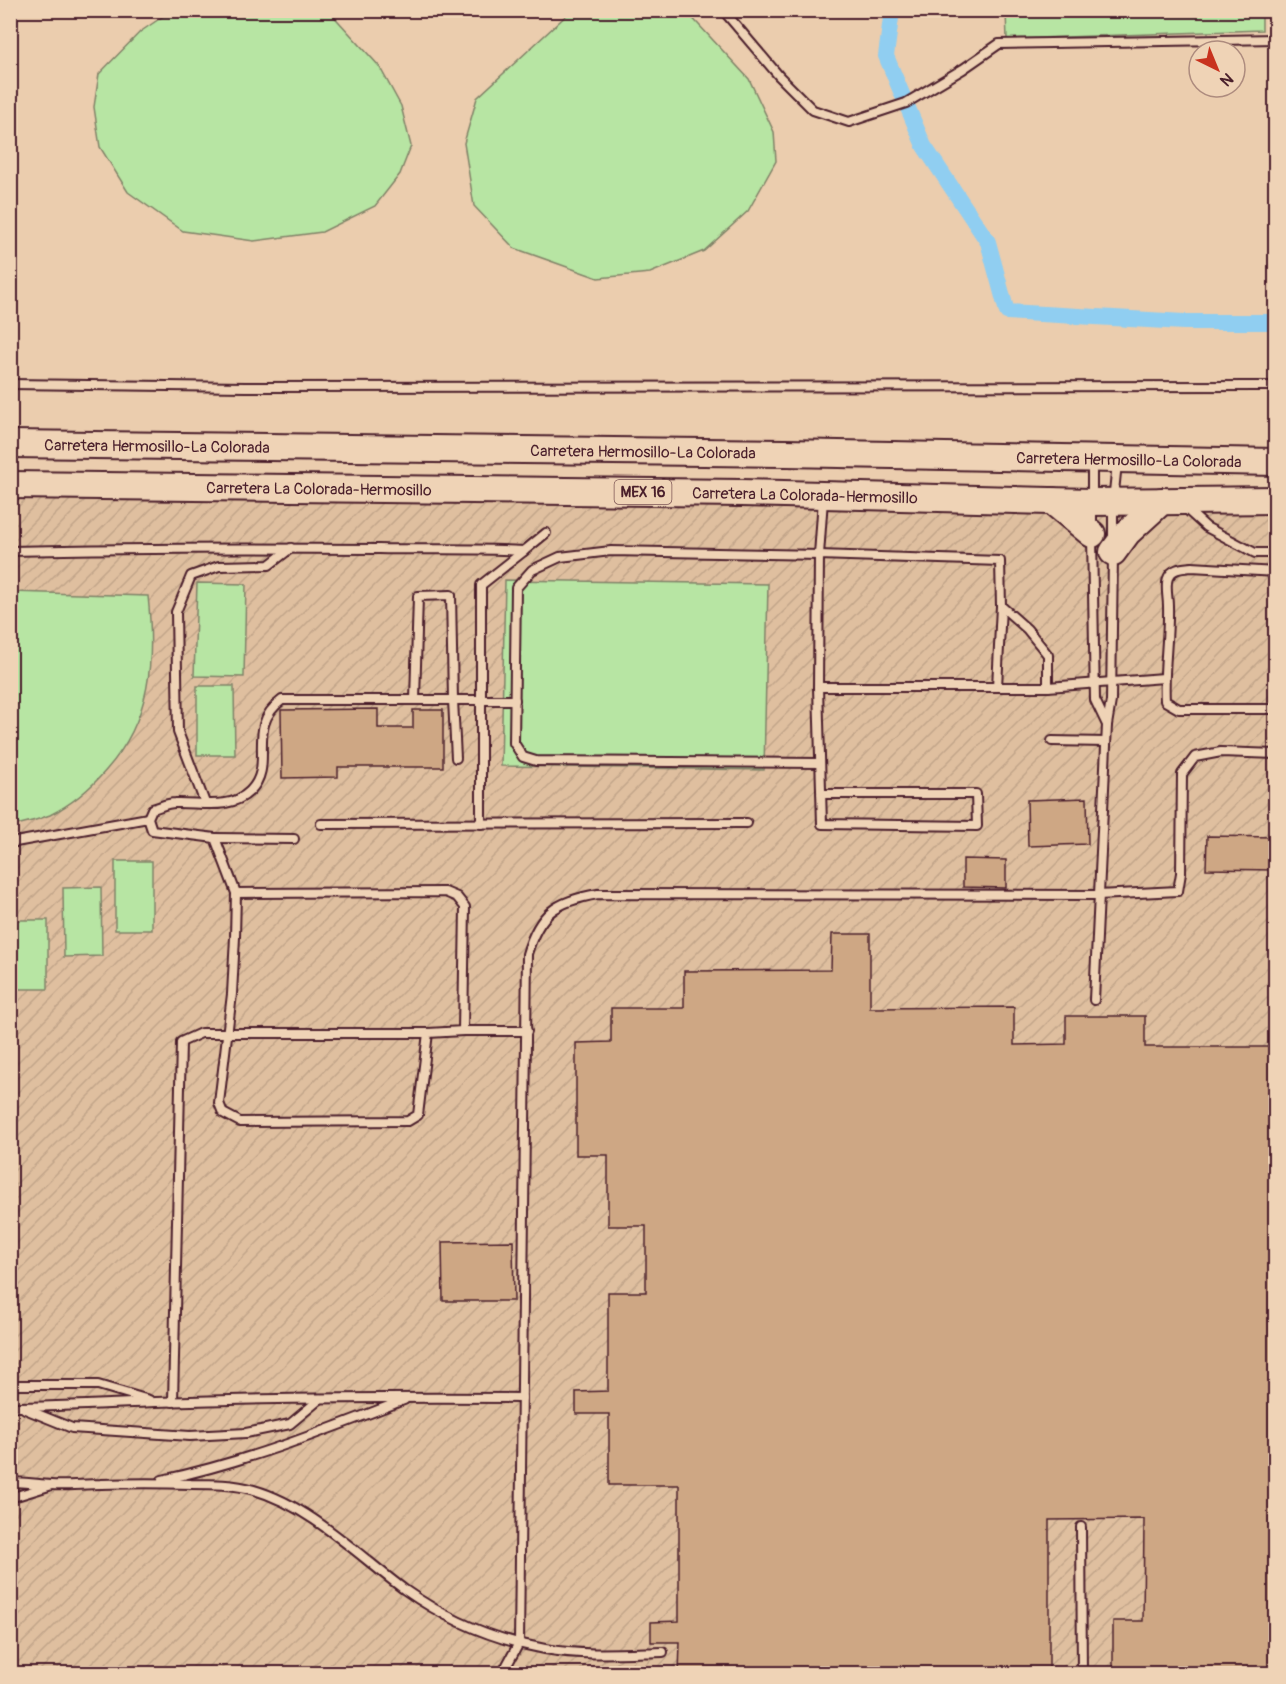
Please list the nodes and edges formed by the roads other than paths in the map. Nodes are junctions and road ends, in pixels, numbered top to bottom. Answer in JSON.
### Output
{"nodes":[{"id":1,"x":723,"y":10,"type":"edge"},
{"id":2,"x":1275,"y":39,"type":"edge"},
{"id":3,"x":10,"y":384,"type":"edge"},
{"id":4,"x":1275,"y":386,"type":"edge"},
{"id":5,"x":10,"y":444,"type":"edge"},
{"id":6,"x":1105,"y":459,"type":"junction"},
{"id":7,"x":1275,"y":462,"type":"edge"},
{"id":8,"x":10,"y":485,"type":"edge"},
{"id":9,"x":824,"y":496,"type":"junction"},
{"id":10,"x":1275,"y":500,"type":"edge"},
{"id":11,"x":1052,"y":501,"type":"junction"},
{"id":12,"x":1170,"y":501,"type":"junction"},
{"id":13,"x":1102,"y":502,"type":"junction"},
{"id":14,"x":546,"y":533,"type":"dead end"},
{"id":15,"x":1092,"y":534,"type":"junction"},
{"id":16,"x":291,"y":548,"type":"junction"},
{"id":17,"x":10,"y":551,"type":"edge"},
{"id":18,"x":524,"y":551,"type":"junction"},
{"id":19,"x":1113,"y":552,"type":"junction"},
{"id":20,"x":1275,"y":553,"type":"edge"},
{"id":21,"x":819,"y":555,"type":"junction"},
{"id":22,"x":1275,"y":572,"type":"edge"},
{"id":23,"x":1001,"y":606,"type":"junction"},
{"id":24,"x":1164,"y":678,"type":"junction"},
{"id":25,"x":1112,"y":680,"type":"junction"},
{"id":26,"x":1095,"y":682,"type":"junction"},
{"id":27,"x":818,"y":687,"type":"junction"},
{"id":28,"x":997,"y":687,"type":"junction"},
{"id":29,"x":1048,"y":687,"type":"junction"},
{"id":30,"x":415,"y":700,"type":"junction"},
{"id":31,"x":453,"y":700,"type":"junction"},
{"id":32,"x":480,"y":700,"type":"junction"},
{"id":33,"x":515,"y":700,"type":"junction"},
{"id":34,"x":1275,"y":709,"type":"edge"},
{"id":35,"x":1107,"y":725,"type":"junction"},
{"id":36,"x":1052,"y":741,"type":"dead end"},
{"id":37,"x":1106,"y":742,"type":"junction"},
{"id":38,"x":1275,"y":753,"type":"edge"},
{"id":39,"x":456,"y":758,"type":"dead end"},
{"id":40,"x":820,"y":764,"type":"junction"},
{"id":41,"x":821,"y":794,"type":"junction"},
{"id":42,"x":205,"y":803,"type":"junction"},
{"id":43,"x":148,"y":818,"type":"junction"},
{"id":44,"x":747,"y":823,"type":"dead end"},
{"id":45,"x":321,"y":824,"type":"dead end"},
{"id":46,"x":481,"y":824,"type":"junction"},
{"id":47,"x":215,"y":838,"type":"junction"},
{"id":48,"x":294,"y":839,"type":"dead end"},
{"id":49,"x":10,"y":843,"type":"edge"},
{"id":50,"x":236,"y":892,"type":"junction"},
{"id":51,"x":1098,"y":895,"type":"junction"},
{"id":52,"x":1094,"y":1000,"type":"dead end"},
{"id":53,"x":463,"y":1031,"type":"junction"},
{"id":54,"x":526,"y":1031,"type":"junction"},
{"id":55,"x":428,"y":1033,"type":"junction"},
{"id":56,"x":228,"y":1034,"type":"junction"},
{"id":57,"x":10,"y":1385,"type":"edge"},
{"id":58,"x":411,"y":1397,"type":"junction"},
{"id":59,"x":522,"y":1398,"type":"junction"},
{"id":60,"x":320,"y":1399,"type":"junction"},
{"id":61,"x":157,"y":1402,"type":"junction"},
{"id":62,"x":173,"y":1402,"type":"junction"},
{"id":63,"x":10,"y":1407,"type":"edge"},
{"id":64,"x":21,"y":1407,"type":"junction"},
{"id":65,"x":10,"y":1482,"type":"edge"},
{"id":66,"x":147,"y":1483,"type":"junction"},
{"id":67,"x":51,"y":1485,"type":"junction"},
{"id":68,"x":10,"y":1498,"type":"edge"},
{"id":69,"x":1081,"y":1527,"type":"dead end"},
{"id":70,"x":519,"y":1643,"type":"junction"},
{"id":71,"x":663,"y":1652,"type":"dead end"},
{"id":72,"x":502,"y":1674,"type":"edge"},
{"id":73,"x":1082,"y":1674,"type":"edge"}],
"edges":[{"from":1,"to":2,"type":"lane"},
{"from":3,"to":4,"type":"lane"},
{"from":5,"to":6,"type":"highway","name":"Carretera Hermosillo-La Colorada"},
{"from":6,"to":7,"type":"highway","name":"Carretera Hermosillo-La Colorada"},
{"from":6,"to":13,"type":"lane"},
{"from":6,"to":13,"type":"lane"},
{"from":8,"to":9,"type":"highway","name":"Carretera La Colorada-Hermosillo","number":"MEX 16"},
{"from":9,"to":11,"type":"highway","name":"Carretera La Colorada-Hermosillo","number":"MEX 16"},
{"from":9,"to":21,"type":"lane"},
{"from":10,"to":12,"type":"highway","name":"Carretera La Colorada-Hermosillo","number":"MEX 16"},
{"from":11,"to":13,"type":"highway","name":"Carretera La Colorada-Hermosillo","number":"MEX 16"},
{"from":11,"to":15,"type":"highway"},
{"from":12,"to":13,"type":"highway","name":"Carretera La Colorada-Hermosillo","number":"MEX 16"},
{"from":12,"to":19,"type":"highway"},
{"from":12,"to":20,"type":"lane"},
{"from":13,"to":15,"type":"lane"},
{"from":13,"to":19,"type":"lane"},
{"from":14,"to":18,"type":"lane"},
{"from":15,"to":26,"type":"lane"},
{"from":16,"to":17,"type":"lane"},
{"from":16,"to":18,"type":"lane"},
{"from":16,"to":42,"type":"lane"},
{"from":18,"to":32,"type":"lane"},
{"from":19,"to":25,"type":"lane"},
{"from":21,"to":23,"type":"lane"},
{"from":21,"to":27,"type":"lane"},
{"from":21,"to":33,"type":"lane"},
{"from":22,"to":24,"type":"lane"},
{"from":23,"to":28,"type":"lane"},
{"from":23,"to":29,"type":"lane"},
{"from":24,"to":25,"type":"lane"},
{"from":24,"to":34,"type":"lane"},
{"from":25,"to":26,"type":"lane"},
{"from":25,"to":35,"type":"lane"},
{"from":26,"to":29,"type":"lane"},
{"from":26,"to":35,"type":"lane"},
{"from":27,"to":28,"type":"lane"},
{"from":27,"to":40,"type":"lane"},
{"from":28,"to":29,"type":"lane"},
{"from":30,"to":31,"type":"lane"},
{"from":30,"to":31,"type":"lane"},
{"from":30,"to":42,"type":"lane"},
{"from":31,"to":32,"type":"lane"},
{"from":31,"to":39,"type":"lane"},
{"from":32,"to":33,"type":"lane"},
{"from":32,"to":46,"type":"lane"},
{"from":33,"to":40,"type":"lane"},
{"from":35,"to":37,"type":"lane"},
{"from":36,"to":37,"type":"lane"},
{"from":37,"to":51,"type":"lane"},
{"from":38,"to":51,"type":"lane"},
{"from":40,"to":41,"type":"lane"},
{"from":41,"to":41,"type":"lane"},
{"from":42,"to":43,"type":"lane"},
{"from":43,"to":47,"type":"lane"},
{"from":43,"to":49,"type":"lane"},
{"from":44,"to":46,"type":"lane"},
{"from":45,"to":46,"type":"lane"},
{"from":47,"to":48,"type":"lane"},
{"from":47,"to":50,"type":"lane"},
{"from":50,"to":53,"type":"lane"},
{"from":50,"to":56,"type":"lane"},
{"from":51,"to":52,"type":"lane"},
{"from":51,"to":54,"type":"lane"},
{"from":53,"to":54,"type":"lane"},
{"from":53,"to":55,"type":"lane"},
{"from":54,"to":59,"type":"lane"},
{"from":55,"to":56,"type":"lane"},
{"from":55,"to":56,"type":"lane"},
{"from":56,"to":62,"type":"lane"},
{"from":57,"to":61,"type":"lane"},
{"from":58,"to":59,"type":"lane"},
{"from":58,"to":60,"type":"lane"},
{"from":58,"to":66,"type":"lane"},
{"from":59,"to":70,"type":"lane"},
{"from":60,"to":62,"type":"lane"},
{"from":60,"to":64,"type":"lane"},
{"from":61,"to":62,"type":"lane"},
{"from":61,"to":64,"type":"lane"},
{"from":63,"to":64,"type":"lane"},
{"from":65,"to":67,"type":"lane"},
{"from":66,"to":67,"type":"lane"},
{"from":66,"to":70,"type":"lane"},
{"from":67,"to":68,"type":"lane"},
{"from":69,"to":73,"type":"lane"},
{"from":70,"to":71,"type":"lane"},
{"from":70,"to":72,"type":"lane"}]}
